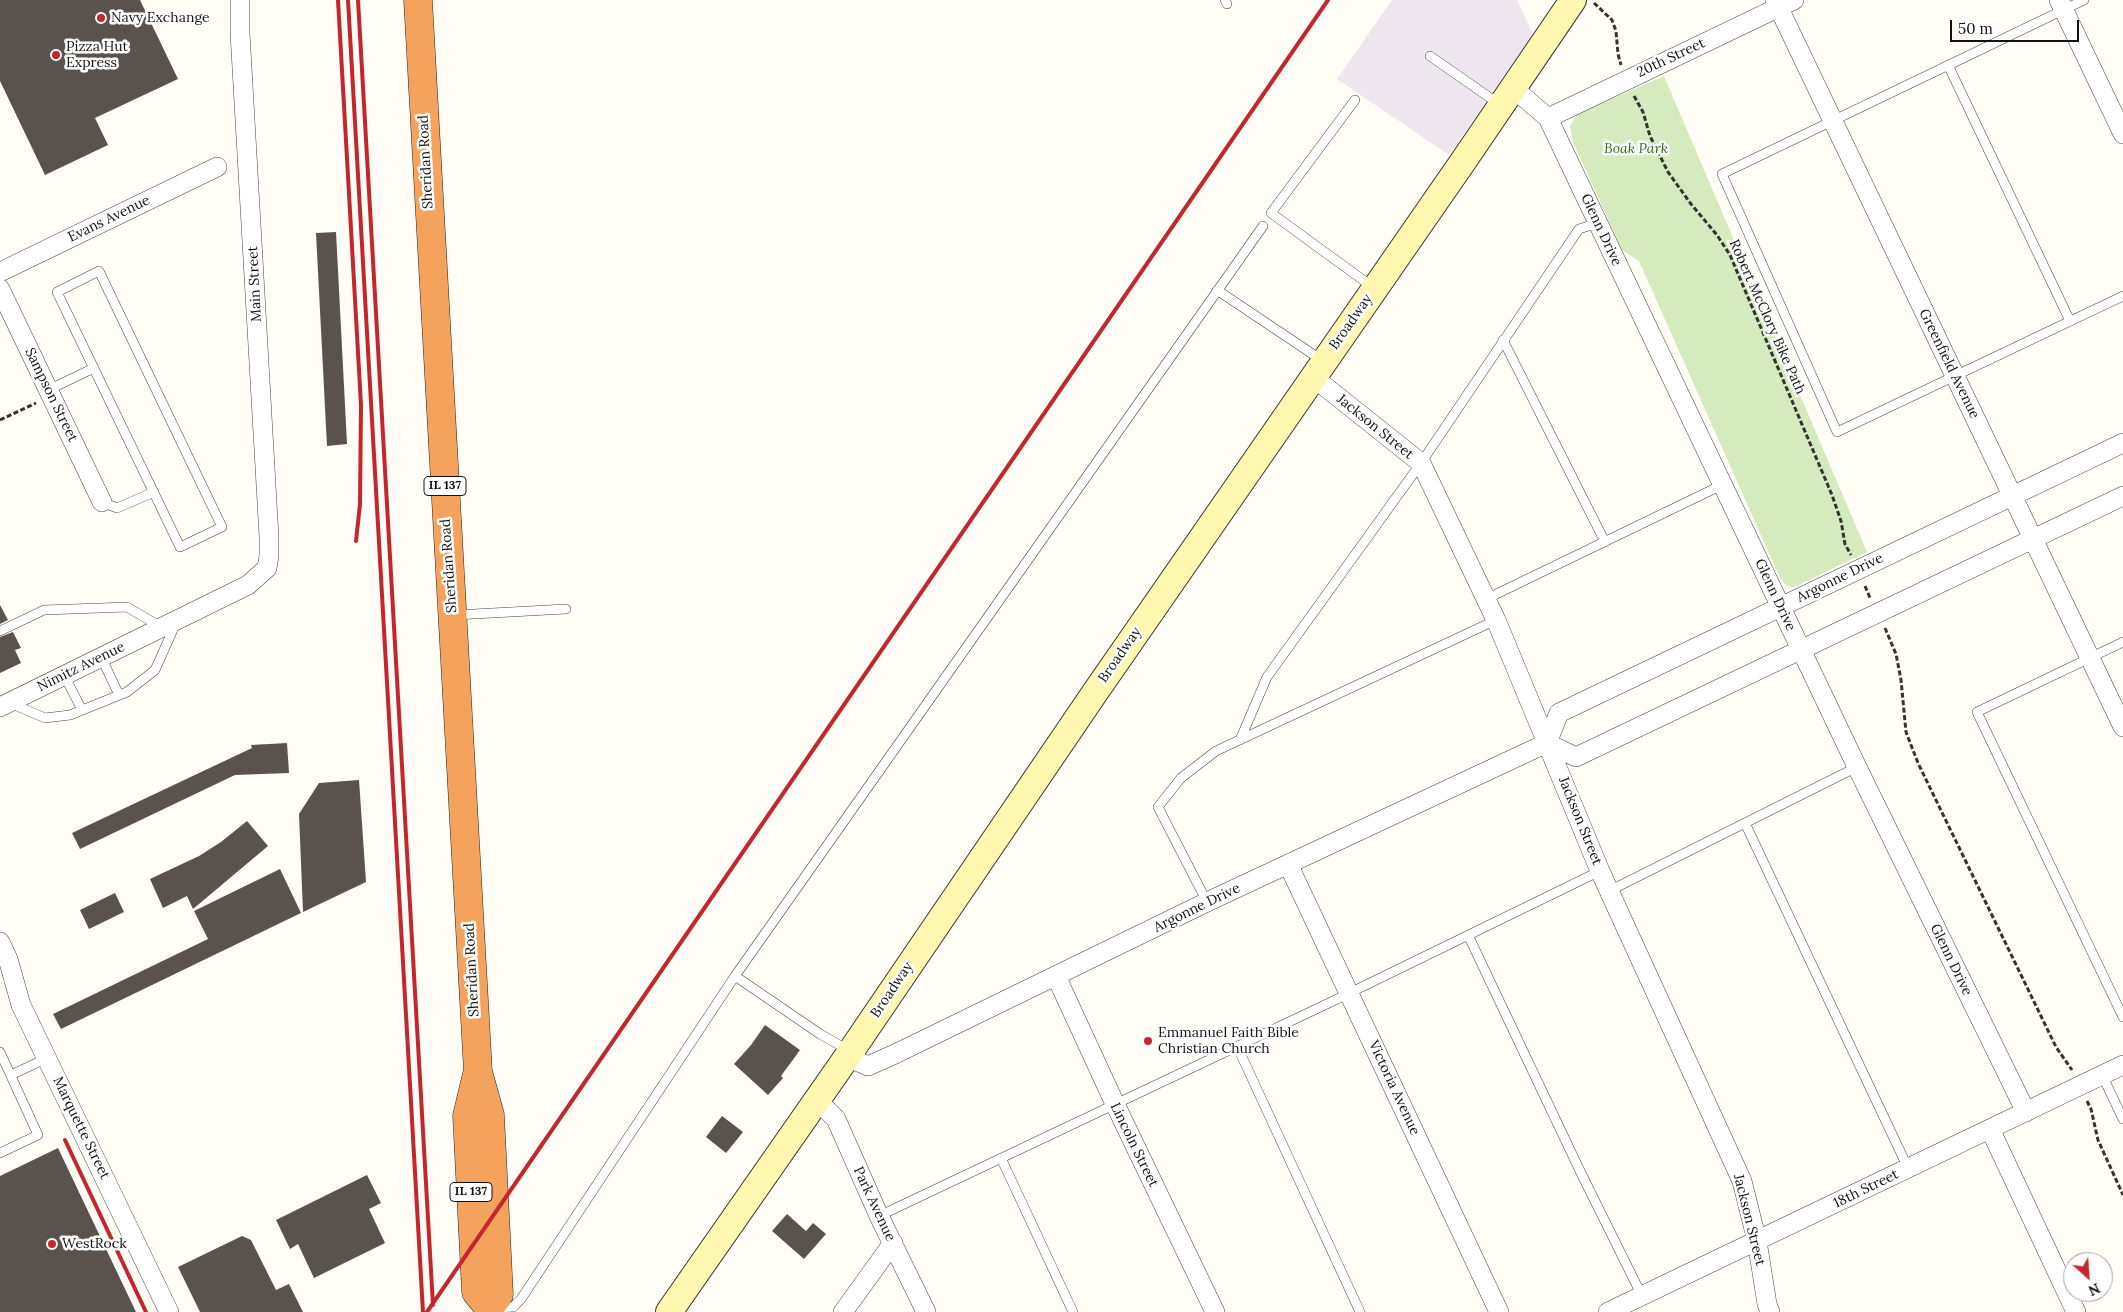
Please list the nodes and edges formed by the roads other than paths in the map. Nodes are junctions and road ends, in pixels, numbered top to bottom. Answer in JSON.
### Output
{"nodes":[{"id":1,"x":240,"y":0,"type":"edge"},
{"id":2,"x":418,"y":0,"type":"edge"},
{"id":3,"x":1582,"y":0,"type":"edge"},
{"id":4,"x":2084,"y":0,"type":"edge"},
{"id":5,"x":1783,"y":2,"type":"edge"},
{"id":6,"x":2061,"y":5,"type":"edge"},
{"id":7,"x":1430,"y":56,"type":"dead end"},
{"id":8,"x":1948,"y":65,"type":"junction"},
{"id":9,"x":1508,"y":97,"type":"junction"},
{"id":10,"x":1355,"y":100,"type":"dead end"},
{"id":11,"x":1548,"y":118,"type":"junction"},
{"id":12,"x":1833,"y":121,"type":"junction"},
{"id":13,"x":2123,"y":134,"type":"edge"},
{"id":14,"x":217,"y":167,"type":"dead end"},
{"id":15,"x":1598,"y":223,"type":"junction"},
{"id":16,"x":1263,"y":226,"type":"dead end"},
{"id":17,"x":0,"y":272,"type":"edge"},
{"id":18,"x":1374,"y":288,"type":"junction"},
{"id":19,"x":0,"y":289,"type":"edge"},
{"id":20,"x":1217,"y":290,"type":"junction"},
{"id":21,"x":2123,"y":296,"type":"edge"},
{"id":22,"x":2070,"y":321,"type":"junction"},
{"id":23,"x":1503,"y":340,"type":"junction"},
{"id":24,"x":94,"y":368,"type":"junction"},
{"id":25,"x":1318,"y":369,"type":"junction"},
{"id":26,"x":1955,"y":376,"type":"junction"},
{"id":27,"x":50,"y":393,"type":"junction"},
{"id":28,"x":2123,"y":443,"type":"edge"},
{"id":29,"x":1421,"y":463,"type":"junction"},
{"id":30,"x":1722,"y":485,"type":"junction"},
{"id":31,"x":154,"y":492,"type":"junction"},
{"id":32,"x":2012,"y":496,"type":"junction"},
{"id":33,"x":2123,"y":496,"type":"edge"},
{"id":34,"x":102,"y":502,"type":"joint"},
{"id":35,"x":2033,"y":539,"type":"junction"},
{"id":36,"x":1605,"y":542,"type":"junction"},
{"id":37,"x":267,"y":568,"type":"joint"},
{"id":38,"x":1486,"y":599,"type":"junction"},
{"id":39,"x":1780,"y":607,"type":"junction"},
{"id":40,"x":566,"y":610,"type":"dead end"},
{"id":41,"x":453,"y":616,"type":"junction"},
{"id":42,"x":178,"y":618,"type":"junction"},
{"id":43,"x":1496,"y":620,"type":"junction"},
{"id":44,"x":161,"y":627,"type":"junction"},
{"id":45,"x":0,"y":631,"type":"edge"},
{"id":46,"x":2123,"y":642,"type":"edge"},
{"id":47,"x":1801,"y":650,"type":"junction"},
{"id":48,"x":101,"y":656,"type":"junction"},
{"id":49,"x":2090,"y":658,"type":"junction"},
{"id":50,"x":64,"y":675,"type":"junction"},
{"id":51,"x":119,"y":695,"type":"junction"},
{"id":52,"x":4,"y":704,"type":"edge"},
{"id":53,"x":82,"y":710,"type":"junction"},
{"id":54,"x":2123,"y":728,"type":"edge"},
{"id":55,"x":1240,"y":740,"type":"junction"},
{"id":56,"x":1548,"y":743,"type":"junction"},
{"id":57,"x":1857,"y":767,"type":"junction"},
{"id":58,"x":1745,"y":823,"type":"junction"},
{"id":59,"x":1288,"y":864,"type":"junction"},
{"id":60,"x":1600,"y":871,"type":"junction"},
{"id":61,"x":1610,"y":891,"type":"junction"},
{"id":62,"x":1207,"y":902,"type":"junction"},
{"id":63,"x":1468,"y":935,"type":"junction"},
{"id":64,"x":3,"y":958,"type":"edge"},
{"id":65,"x":735,"y":976,"type":"junction"},
{"id":66,"x":1056,"y":976,"type":"junction"},
{"id":67,"x":1349,"y":993,"type":"junction"},
{"id":68,"x":2123,"y":1017,"type":"edge"},
{"id":69,"x":1238,"y":1046,"type":"junction"},
{"id":70,"x":0,"y":1052,"type":"edge"},
{"id":71,"x":848,"y":1054,"type":"junction"},
{"id":72,"x":47,"y":1058,"type":"junction"},
{"id":73,"x":2123,"y":1065,"type":"edge"},
{"id":74,"x":11,"y":1075,"type":"junction"},
{"id":75,"x":2102,"y":1075,"type":"junction"},
{"id":76,"x":817,"y":1100,"type":"junction"},
{"id":77,"x":1115,"y":1104,"type":"junction"},
{"id":78,"x":2026,"y":1112,"type":"junction"},
{"id":79,"x":2123,"y":1119,"type":"edge"},
{"id":80,"x":1990,"y":1129,"type":"junction"},
{"id":81,"x":0,"y":1153,"type":"edge"},
{"id":82,"x":1001,"y":1158,"type":"junction"},
{"id":83,"x":1908,"y":1168,"type":"junction"},
{"id":84,"x":879,"y":1216,"type":"junction"},
{"id":85,"x":1758,"y":1241,"type":"junction"},
{"id":86,"x":892,"y":1243,"type":"junction"},
{"id":87,"x":1642,"y":1296,"type":"junction"},
{"id":88,"x":489,"y":1310,"type":"edge"},
{"id":89,"x":169,"y":1312,"type":"edge"},
{"id":90,"x":669,"y":1312,"type":"edge"},
{"id":91,"x":843,"y":1312,"type":"edge"},
{"id":92,"x":926,"y":1312,"type":"edge"},
{"id":93,"x":1073,"y":1312,"type":"edge"},
{"id":94,"x":1215,"y":1312,"type":"edge"},
{"id":95,"x":1360,"y":1312,"type":"edge"},
{"id":96,"x":1500,"y":1312,"type":"edge"},
{"id":97,"x":1608,"y":1312,"type":"edge"},
{"id":98,"x":1770,"y":1312,"type":"edge"},
{"id":99,"x":2076,"y":1312,"type":"edge"}],
"edges":[{"from":1,"to":37,"type":"street","name":"Main Street"},
{"from":2,"to":41,"type":"highway","name":"Sheridan Road","number":"IL 137"},
{"from":3,"to":9,"type":"street","name":"Broadway"},
{"from":4,"to":6,"type":"lane"},
{"from":5,"to":11,"type":"street","name":"20th Street"},
{"from":5,"to":12,"type":"street","name":"Greenfield Avenue"},
{"from":6,"to":8,"type":"lane"},
{"from":6,"to":13,"type":"street"},
{"from":7,"to":9,"type":"lane"},
{"from":8,"to":12,"type":"lane"},
{"from":8,"to":22,"type":"lane"},
{"from":9,"to":11,"type":"street","name":"Glenn Drive"},
{"from":9,"to":18,"type":"street","name":"Broadway"},
{"from":10,"to":18,"type":"lane"},
{"from":11,"to":15,"type":"street","name":"Glenn Drive"},
{"from":12,"to":26,"type":"street","name":"Greenfield Avenue"},
{"from":12,"to":26,"type":"lane"},
{"from":14,"to":17,"type":"street","name":"Evans Avenue"},
{"from":15,"to":23,"type":"lane"},
{"from":15,"to":30,"type":"street","name":"Glenn Drive"},
{"from":16,"to":20,"type":"lane"},
{"from":18,"to":25,"type":"street","name":"Broadway"},
{"from":19,"to":27,"type":"street","name":"Sampson Street"},
{"from":20,"to":25,"type":"lane"},
{"from":20,"to":65,"type":"lane"},
{"from":21,"to":22,"type":"lane"},
{"from":22,"to":26,"type":"lane"},
{"from":23,"to":29,"type":"lane"},
{"from":23,"to":36,"type":"lane"},
{"from":24,"to":27,"type":"lane"},
{"from":24,"to":31,"type":"lane"},
{"from":24,"to":31,"type":"lane"},
{"from":25,"to":29,"type":"street","name":"Jackson Street"},
{"from":25,"to":71,"type":"street","name":"Broadway"},
{"from":26,"to":32,"type":"street","name":"Greenfield Avenue"},
{"from":27,"to":34,"type":"street","name":"Sampson Street"},
{"from":28,"to":32,"type":"street","name":"Argonne Drive"},
{"from":29,"to":38,"type":"street","name":"Jackson Street"},
{"from":29,"to":55,"type":"lane"},
{"from":30,"to":36,"type":"lane"},
{"from":30,"to":39,"type":"street","name":"Glenn Drive"},
{"from":31,"to":34,"type":"lane"},
{"from":32,"to":35,"type":"street","name":"Greenfield Avenue"},
{"from":32,"to":39,"type":"street","name":"Argonne Drive"},
{"from":33,"to":35,"type":"street"},
{"from":35,"to":47,"type":"street"},
{"from":35,"to":49,"type":"street","name":"Greenfield Avenue"},
{"from":36,"to":38,"type":"lane"},
{"from":37,"to":42,"type":"street","name":"Nimitz Avenue"},
{"from":38,"to":43,"type":"street","name":"Jackson Street"},
{"from":39,"to":47,"type":"street","name":"Glenn Drive"},
{"from":39,"to":56,"type":"street","name":"Argonne Drive"},
{"from":40,"to":41,"type":"lane"},
{"from":41,"to":88,"type":"highway","name":"Sheridan Road","number":"IL 137"},
{"from":42,"to":44,"type":"street","name":"Nimitz Avenue"},
{"from":42,"to":51,"type":"lane"},
{"from":43,"to":55,"type":"lane"},
{"from":43,"to":56,"type":"street","name":"Jackson Street"},
{"from":44,"to":45,"type":"lane"},
{"from":44,"to":48,"type":"street","name":"Nimitz Avenue"},
{"from":46,"to":49,"type":"lane"},
{"from":47,"to":56,"type":"street"},
{"from":47,"to":57,"type":"street","name":"Glenn Drive"},
{"from":48,"to":50,"type":"street","name":"Nimitz Avenue"},
{"from":48,"to":51,"type":"lane"},
{"from":49,"to":54,"type":"street","name":"Greenfield Avenue"},
{"from":49,"to":68,"type":"lane"},
{"from":50,"to":52,"type":"street","name":"Nimitz Avenue"},
{"from":50,"to":53,"type":"lane"},
{"from":51,"to":53,"type":"lane"},
{"from":52,"to":53,"type":"lane"},
{"from":55,"to":62,"type":"lane"},
{"from":56,"to":59,"type":"street","name":"Argonne Drive"},
{"from":56,"to":60,"type":"street","name":"Jackson Street"},
{"from":57,"to":58,"type":"lane"},
{"from":57,"to":78,"type":"street","name":"Glenn Drive"},
{"from":58,"to":61,"type":"lane"},
{"from":58,"to":83,"type":"lane"},
{"from":59,"to":62,"type":"street","name":"Argonne Drive"},
{"from":59,"to":67,"type":"street","name":"Victoria Avenue"},
{"from":60,"to":61,"type":"street","name":"Jackson Street"},
{"from":60,"to":63,"type":"lane"},
{"from":61,"to":85,"type":"street","name":"Jackson Street"},
{"from":62,"to":66,"type":"street","name":"Argonne Drive"},
{"from":63,"to":67,"type":"lane"},
{"from":63,"to":87,"type":"lane"},
{"from":64,"to":72,"type":"street","name":"Marquette Street"},
{"from":65,"to":71,"type":"lane"},
{"from":65,"to":88,"type":"lane"},
{"from":66,"to":71,"type":"street","name":"Argonne Drive"},
{"from":66,"to":77,"type":"street","name":"Lincoln Street"},
{"from":67,"to":69,"type":"lane"},
{"from":67,"to":96,"type":"street","name":"Victoria Avenue"},
{"from":69,"to":77,"type":"lane"},
{"from":69,"to":95,"type":"lane"},
{"from":70,"to":74,"type":"lane"},
{"from":71,"to":76,"type":"street","name":"Broadway"},
{"from":72,"to":74,"type":"lane"},
{"from":72,"to":89,"type":"street","name":"Marquette Street"},
{"from":73,"to":75,"type":"street","name":"18th Street"},
{"from":74,"to":81,"type":"lane"},
{"from":75,"to":78,"type":"street","name":"18th Street"},
{"from":75,"to":79,"type":"lane"},
{"from":76,"to":84,"type":"street","name":"Park Avenue"},
{"from":76,"to":90,"type":"street","name":"Broadway"},
{"from":77,"to":82,"type":"lane"},
{"from":77,"to":94,"type":"street","name":"Lincoln Street"},
{"from":78,"to":80,"type":"street","name":"18th Street"},
{"from":80,"to":83,"type":"street","name":"18th Street"},
{"from":80,"to":99,"type":"street"},
{"from":82,"to":84,"type":"lane"},
{"from":82,"to":93,"type":"lane"},
{"from":83,"to":85,"type":"street","name":"18th Street"},
{"from":84,"to":86,"type":"street","name":"Park Avenue"},
{"from":85,"to":87,"type":"street","name":"18th Street"},
{"from":85,"to":98,"type":"street","name":"Jackson Street"},
{"from":86,"to":91,"type":"street"},
{"from":86,"to":92,"type":"street","name":"Park Avenue"},
{"from":87,"to":97,"type":"street","name":"18th Street"}]}
